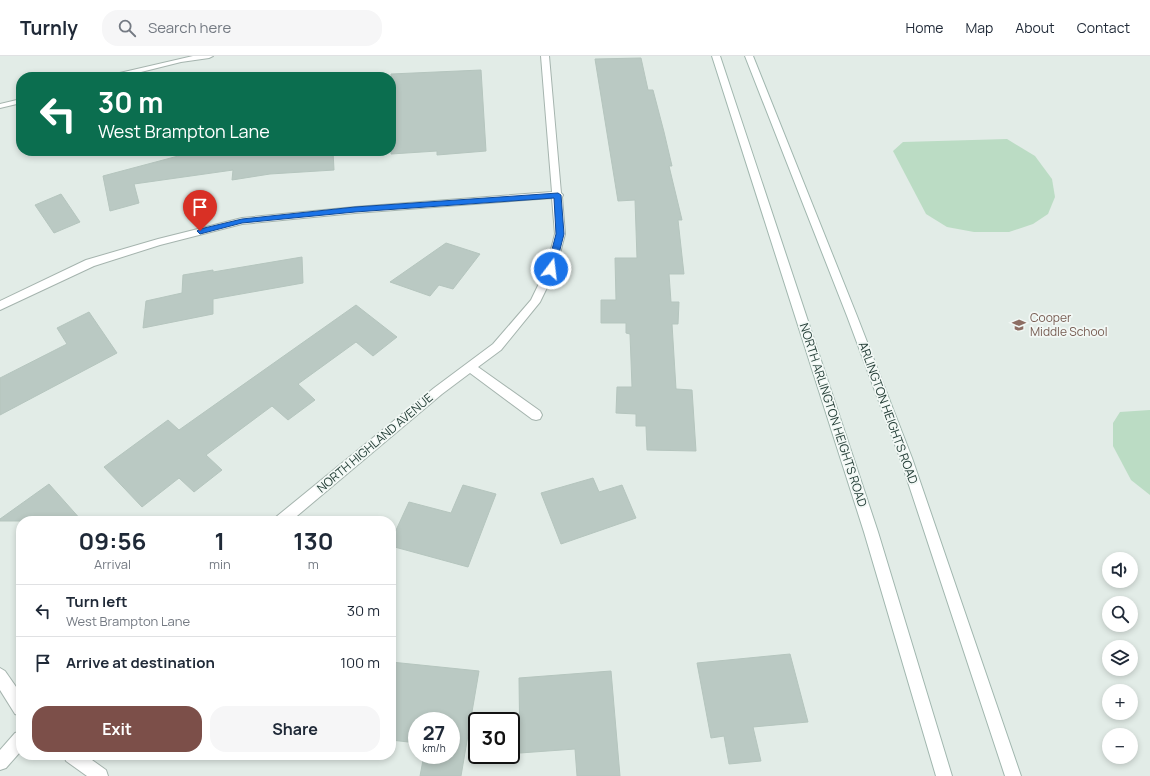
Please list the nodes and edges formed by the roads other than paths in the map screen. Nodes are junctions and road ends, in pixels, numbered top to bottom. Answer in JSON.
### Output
{"nodes":[{"id":1,"x":210,"y":56,"type":"edge"},
{"id":2,"x":545,"y":56,"type":"edge"},
{"id":3,"x":716,"y":56,"type":"edge"},
{"id":4,"x":749,"y":56,"type":"edge"},
{"id":5,"x":132,"y":72,"type":"edge"},
{"id":6,"x":16,"y":102,"type":"edge"},
{"id":7,"x":0,"y":106,"type":"edge"},
{"id":8,"x":558,"y":195,"type":"junction"},
{"id":9,"x":0,"y":306,"type":"edge"},
{"id":10,"x":470,"y":367,"type":"junction"},
{"id":11,"x":536,"y":415,"type":"dead end"},
{"id":12,"x":287,"y":516,"type":"edge"},
{"id":13,"x":0,"y":676,"type":"edge"},
{"id":14,"x":16,"y":700,"type":"edge"},
{"id":15,"x":16,"y":744,"type":"edge"},
{"id":16,"x":79,"y":760,"type":"edge"},
{"id":17,"x":0,"y":762,"type":"edge"},
{"id":18,"x":100,"y":776,"type":"edge"},
{"id":19,"x":944,"y":776,"type":"edge"},
{"id":20,"x":1013,"y":776,"type":"edge"}],
"edges":[{"from":1,"to":5,"type":"main road"},
{"from":2,"to":8,"type":"main road","name":"NORTH HIGHLAND AVENUE"},
{"from":3,"to":19,"type":"main road","name":"NORTH ARLINGTON HEIGHTS ROAD"},
{"from":4,"to":20,"type":"main road","name":"ARLINGTON HEIGHTS ROAD"},
{"from":6,"to":7,"type":"main road"},
{"from":8,"to":9,"type":"main road"},
{"from":8,"to":10,"type":"main road","name":"NORTH HIGHLAND AVENUE"},
{"from":10,"to":11,"type":"main road"},
{"from":10,"to":12,"type":"main road","name":"NORTH HIGHLAND AVENUE"},
{"from":13,"to":14,"type":"main road"},
{"from":15,"to":17,"type":"main road"},
{"from":16,"to":18,"type":"main road"}]}
